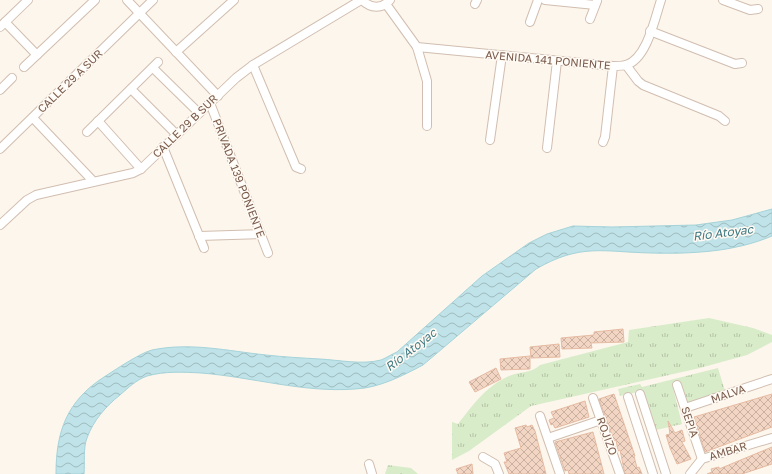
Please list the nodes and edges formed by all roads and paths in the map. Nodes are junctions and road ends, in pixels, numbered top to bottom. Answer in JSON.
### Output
{"nodes":[{"id":1,"x":28,"y":0,"type":"edge"},
{"id":2,"x":95,"y":0,"type":"edge"},
{"id":3,"x":127,"y":0,"type":"edge"},
{"id":4,"x":152,"y":0,"type":"edge"},
{"id":5,"x":234,"y":0,"type":"edge"},
{"id":6,"x":361,"y":0,"type":"edge"},
{"id":7,"x":538,"y":0,"type":"edge"},
{"id":8,"x":545,"y":0,"type":"edge"},
{"id":9,"x":661,"y":0,"type":"edge"},
{"id":10,"x":723,"y":0,"type":"edge"},
{"id":11,"x":388,"y":2,"type":"edge"},
{"id":12,"x":596,"y":3,"type":"edge"},
{"id":13,"x":758,"y":9,"type":"dead end"},
{"id":14,"x":139,"y":13,"type":"junction"},
{"id":15,"x":590,"y":19,"type":"dead end"},
{"id":16,"x":530,"y":22,"type":"dead end"},
{"id":17,"x":2,"y":25,"type":"edge"},
{"id":18,"x":650,"y":31,"type":"junction"},
{"id":19,"x":417,"y":47,"type":"junction"},
{"id":20,"x":176,"y":52,"type":"junction"},
{"id":21,"x":37,"y":55,"type":"junction"},
{"id":22,"x":502,"y":55,"type":"junction"},
{"id":23,"x":557,"y":61,"type":"junction"},
{"id":24,"x":742,"y":63,"type":"dead end"},
{"id":25,"x":253,"y":65,"type":"junction"},
{"id":26,"x":613,"y":66,"type":"junction"},
{"id":27,"x":626,"y":66,"type":"junction"},
{"id":28,"x":24,"y":67,"type":"dead end"},
{"id":29,"x":12,"y":78,"type":"dead end"},
{"id":30,"x":1,"y":87,"type":"edge"},
{"id":31,"x":131,"y":89,"type":"junction"},
{"id":32,"x":218,"y":96,"type":"junction"},
{"id":33,"x":210,"y":103,"type":"junction"},
{"id":34,"x":199,"y":113,"type":"junction"},
{"id":35,"x":32,"y":118,"type":"junction"},
{"id":36,"x":98,"y":121,"type":"junction"},
{"id":37,"x":725,"y":122,"type":"dead end"},
{"id":38,"x":427,"y":126,"type":"dead end"},
{"id":39,"x":88,"y":132,"type":"dead end"},
{"id":40,"x":177,"y":134,"type":"junction"},
{"id":41,"x":490,"y":140,"type":"dead end"},
{"id":42,"x":603,"y":142,"type":"dead end"},
{"id":43,"x":163,"y":148,"type":"junction"},
{"id":44,"x":547,"y":148,"type":"dead end"},
{"id":45,"x":0,"y":149,"type":"edge"},
{"id":46,"x":141,"y":169,"type":"junction"},
{"id":47,"x":301,"y":169,"type":"dead end"},
{"id":48,"x":93,"y":182,"type":"junction"},
{"id":49,"x":0,"y":225,"type":"edge"},
{"id":50,"x":261,"y":234,"type":"junction"},
{"id":51,"x":199,"y":236,"type":"junction"},
{"id":52,"x":204,"y":248,"type":"dead end"},
{"id":53,"x":268,"y":254,"type":"dead end"},
{"id":54,"x":772,"y":379,"type":"edge"},
{"id":55,"x":677,"y":385,"type":"dead end"},
{"id":56,"x":640,"y":394,"type":"dead end"},
{"id":57,"x":628,"y":397,"type":"dead end"},
{"id":58,"x":593,"y":398,"type":"dead end"},
{"id":59,"x":685,"y":408,"type":"junction"},
{"id":60,"x":540,"y":416,"type":"dead end"},
{"id":61,"x":601,"y":420,"type":"junction"},
{"id":62,"x":548,"y":438,"type":"junction"},
{"id":63,"x":772,"y":438,"type":"edge"},
{"id":64,"x":484,"y":457,"type":"dead end"},
{"id":65,"x":702,"y":459,"type":"junction"},
{"id":66,"x":369,"y":464,"type":"dead end"},
{"id":67,"x":372,"y":474,"type":"edge"},
{"id":68,"x":499,"y":474,"type":"edge"},
{"id":69,"x":560,"y":474,"type":"edge"},
{"id":70,"x":620,"y":474,"type":"edge"},
{"id":71,"x":653,"y":474,"type":"edge"},
{"id":72,"x":666,"y":474,"type":"edge"},
{"id":73,"x":690,"y":474,"type":"edge"}],
"edges":[{"from":1,"to":17,"type":"street"},
{"from":2,"to":21,"type":"street"},
{"from":3,"to":14,"type":"street"},
{"from":4,"to":14,"type":"street","name":"CALLE 29 A SUR"},
{"from":5,"to":20,"type":"street"},
{"from":6,"to":11,"type":"street"},
{"from":6,"to":25,"type":"street","name":"CALLE 29 B SUR"},
{"from":7,"to":16,"type":"street"},
{"from":8,"to":12,"type":"street"},
{"from":9,"to":18,"type":"street","name":"AVENIDA 141 PONIENTE"},
{"from":10,"to":13,"type":"street"},
{"from":11,"to":19,"type":"street"},
{"from":12,"to":15,"type":"street"},
{"from":14,"to":20,"type":"street"},
{"from":14,"to":35,"type":"street","name":"CALLE 29 A SUR"},
{"from":17,"to":21,"type":"street"},
{"from":18,"to":24,"type":"street"},
{"from":18,"to":27,"type":"street","name":"AVENIDA 141 PONIENTE"},
{"from":19,"to":22,"type":"street","name":"AVENIDA 141 PONIENTE"},
{"from":19,"to":38,"type":"street"},
{"from":20,"to":32,"type":"street"},
{"from":21,"to":28,"type":"street"},
{"from":22,"to":23,"type":"street","name":"AVENIDA 141 PONIENTE"},
{"from":22,"to":41,"type":"street"},
{"from":23,"to":26,"type":"street","name":"AVENIDA 141 PONIENTE"},
{"from":23,"to":44,"type":"street"},
{"from":25,"to":32,"type":"street","name":"CALLE 29 B SUR"},
{"from":25,"to":47,"type":"street"},
{"from":26,"to":27,"type":"street","name":"AVENIDA 141 PONIENTE"},
{"from":26,"to":42,"type":"street"},
{"from":27,"to":37,"type":"street"},
{"from":29,"to":30,"type":"street"},
{"from":31,"to":34,"type":"street"},
{"from":31,"to":36,"type":"street"},
{"from":31,"to":40,"type":"street"},
{"from":32,"to":33,"type":"street","name":"CALLE 29 B SUR"},
{"from":33,"to":34,"type":"street","name":"CALLE 29 B SUR"},
{"from":33,"to":50,"type":"street","name":"PRIVADA 139 PONIENTE"},
{"from":34,"to":40,"type":"street","name":"CALLE 29 B SUR"},
{"from":35,"to":45,"type":"street","name":"CALLE 29 A SUR"},
{"from":35,"to":48,"type":"street"},
{"from":36,"to":39,"type":"street"},
{"from":36,"to":46,"type":"street"},
{"from":40,"to":43,"type":"street","name":"CALLE 29 B SUR"},
{"from":43,"to":46,"type":"street","name":"CALLE 29 B SUR"},
{"from":43,"to":51,"type":"street"},
{"from":46,"to":48,"type":"street","name":"CALLE 29 B SUR"},
{"from":48,"to":49,"type":"street","name":"CALLE 29 B SUR"},
{"from":50,"to":51,"type":"street"},
{"from":50,"to":53,"type":"street","name":"PRIVADA 139 PONIENTE"},
{"from":51,"to":52,"type":"street"},
{"from":54,"to":59,"type":"street","name":"MALVA"},
{"from":55,"to":59,"type":"street","name":"SEPIA"},
{"from":56,"to":72,"type":"street"},
{"from":57,"to":71,"type":"street"},
{"from":58,"to":61,"type":"street","name":"ROJIZO"},
{"from":59,"to":65,"type":"street","name":"SEPIA"},
{"from":60,"to":62,"type":"street"},
{"from":61,"to":62,"type":"street"},
{"from":61,"to":70,"type":"street","name":"ROJIZO"},
{"from":62,"to":69,"type":"street"},
{"from":63,"to":65,"type":"street","name":"AMBAR"},
{"from":64,"to":68,"type":"street"},
{"from":65,"to":73,"type":"street","name":"AMBAR"},
{"from":66,"to":67,"type":"street"}]}
